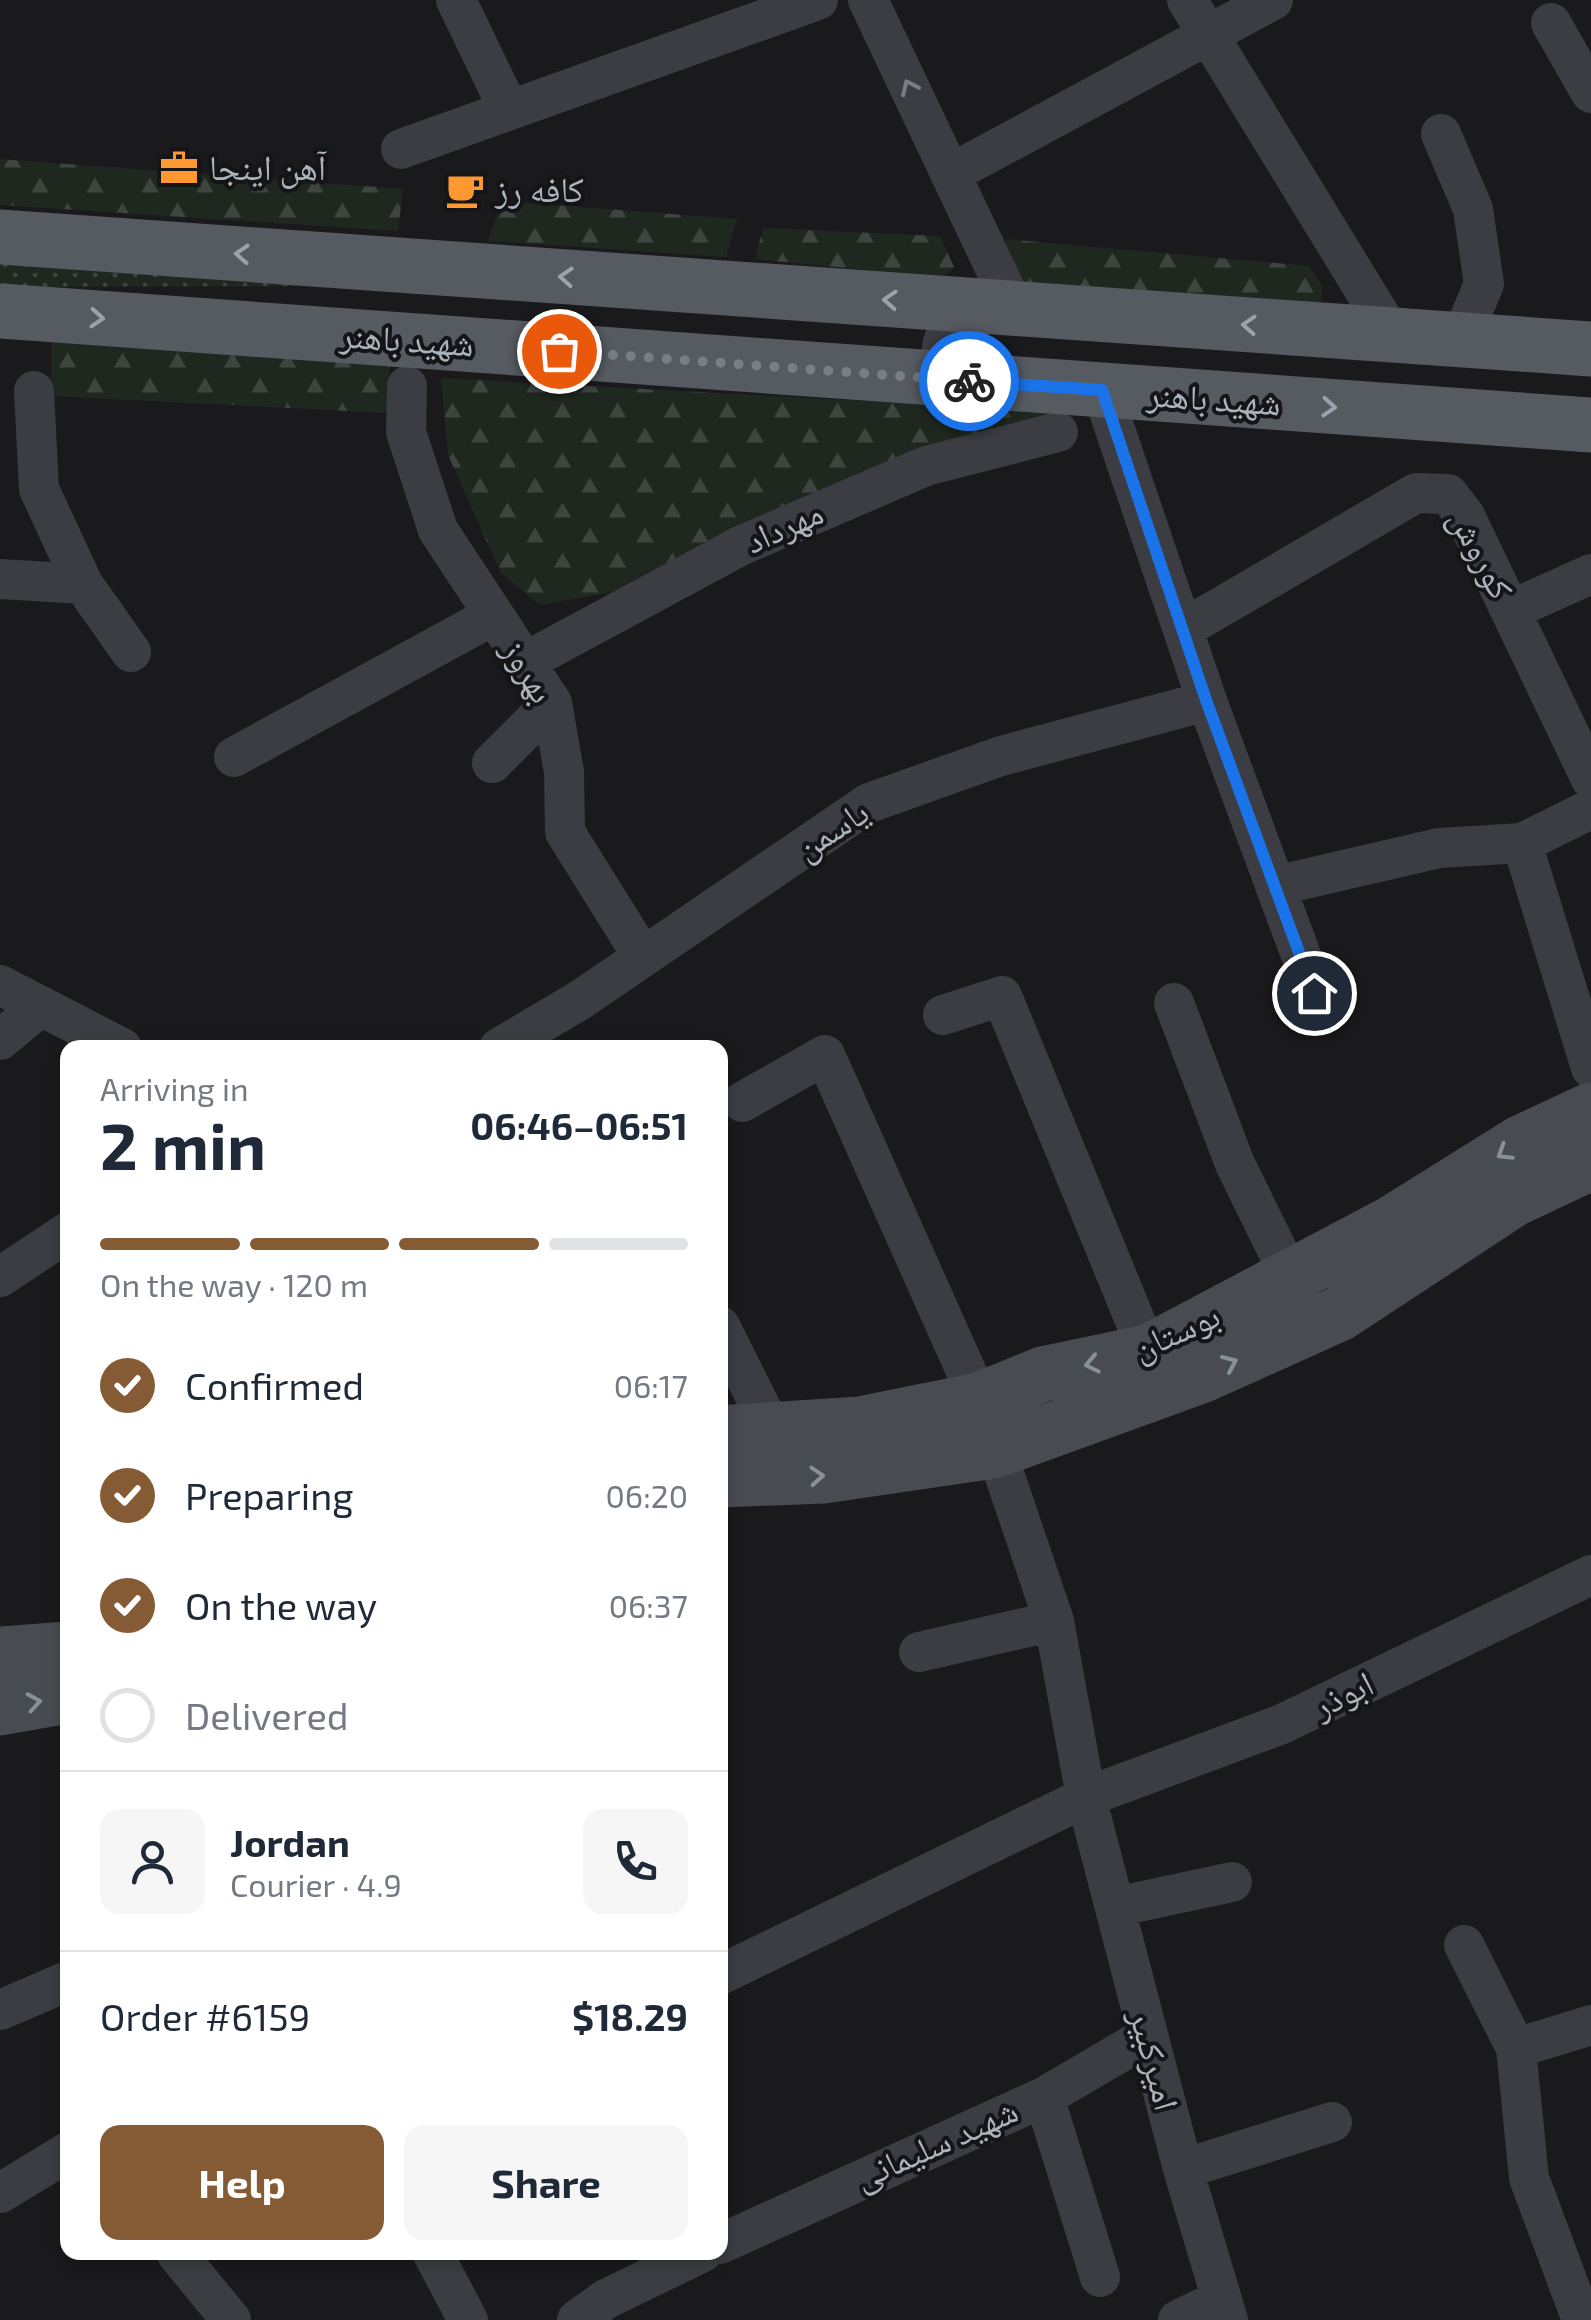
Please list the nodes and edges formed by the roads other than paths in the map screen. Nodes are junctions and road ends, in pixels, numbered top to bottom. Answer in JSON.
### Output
{"nodes":[{"id":1,"x":456,"y":0,"type":"edge"},
{"id":2,"x":818,"y":0,"type":"edge"},
{"id":3,"x":868,"y":0,"type":"edge"},
{"id":4,"x":1273,"y":0,"type":"edge"},
{"id":5,"x":1198,"y":16,"type":"edge"},
{"id":6,"x":1551,"y":22,"type":"dead end"},
{"id":7,"x":1591,"y":93,"type":"edge"},
{"id":8,"x":509,"y":110,"type":"junction"},
{"id":9,"x":1441,"y":134,"type":"dead end"},
{"id":10,"x":401,"y":149,"type":"dead end"},
{"id":11,"x":950,"y":174,"type":"junction"},
{"id":12,"x":0,"y":237,"type":"edge"},
{"id":13,"x":294,"y":258,"type":"junction"},
{"id":14,"x":1014,"y":308,"type":"junction"},
{"id":15,"x":0,"y":311,"type":"edge"},
{"id":16,"x":204,"y":325,"type":"junction"},
{"id":17,"x":1392,"y":334,"type":"junction"},
{"id":18,"x":1461,"y":340,"type":"junction"},
{"id":19,"x":1591,"y":349,"type":"edge"},
{"id":20,"x":975,"y":382,"type":"junction"},
{"id":21,"x":407,"y":386,"type":"dead end"},
{"id":22,"x":1102,"y":390,"type":"junction"},
{"id":23,"x":34,"y":391,"type":"dead end"},
{"id":24,"x":1591,"y":425,"type":"edge"},
{"id":25,"x":1058,"y":432,"type":"dead end"},
{"id":26,"x":1591,"y":574,"type":"edge"},
{"id":27,"x":0,"y":579,"type":"edge"},
{"id":28,"x":83,"y":584,"type":"junction"},
{"id":29,"x":1511,"y":610,"type":"junction"},
{"id":30,"x":494,"y":615,"type":"junction"},
{"id":31,"x":1183,"y":630,"type":"junction"},
{"id":32,"x":130,"y":652,"type":"dead end"},
{"id":33,"x":525,"y":662,"type":"junction"},
{"id":34,"x":1206,"y":700,"type":"junction"},
{"id":35,"x":552,"y":702,"type":"junction"},
{"id":36,"x":234,"y":757,"type":"dead end"},
{"id":37,"x":492,"y":763,"type":"dead end"},
{"id":38,"x":1591,"y":779,"type":"edge"},
{"id":39,"x":1591,"y":809,"type":"edge"},
{"id":40,"x":1522,"y":844,"type":"junction"},
{"id":41,"x":1275,"y":886,"type":"junction"},
{"id":42,"x":642,"y":957,"type":"junction"},
{"id":43,"x":0,"y":985,"type":"edge"},
{"id":44,"x":1314,"y":993,"type":"dead end"},
{"id":45,"x":1174,"y":1003,"type":"dead end"},
{"id":46,"x":41,"y":1006,"type":"junction"},
{"id":47,"x":943,"y":1015,"type":"dead end"},
{"id":48,"x":0,"y":1040,"type":"edge"},
{"id":49,"x":107,"y":1040,"type":"edge"},
{"id":50,"x":512,"y":1040,"type":"edge"},
{"id":51,"x":1591,"y":1068,"type":"edge"},
{"id":52,"x":742,"y":1102,"type":"dead end"},
{"id":53,"x":1591,"y":1110,"type":"edge"},
{"id":54,"x":1591,"y":1163,"type":"edge"},
{"id":55,"x":60,"y":1237,"type":"edge"},
{"id":56,"x":1290,"y":1276,"type":"junction"},
{"id":57,"x":0,"y":1277,"type":"edge"},
{"id":58,"x":1148,"y":1352,"type":"junction"},
{"id":59,"x":728,"y":1358,"type":"edge"},
{"id":60,"x":979,"y":1400,"type":"junction"},
{"id":61,"x":746,"y":1431,"type":"edge"},
{"id":62,"x":994,"y":1451,"type":"junction"},
{"id":63,"x":728,"y":1480,"type":"edge"},
{"id":64,"x":1591,"y":1575,"type":"edge"},
{"id":65,"x":1054,"y":1621,"type":"junction"},
{"id":66,"x":60,"y":1649,"type":"edge"},
{"id":67,"x":919,"y":1652,"type":"dead end"},
{"id":68,"x":0,"y":1654,"type":"edge"},
{"id":69,"x":60,"y":1697,"type":"edge"},
{"id":70,"x":0,"y":1708,"type":"edge"},
{"id":71,"x":1086,"y":1798,"type":"junction"},
{"id":72,"x":1232,"y":1882,"type":"dead end"},
{"id":73,"x":1115,"y":1907,"type":"junction"},
{"id":74,"x":1464,"y":1944,"type":"dead end"},
{"id":75,"x":728,"y":1971,"type":"edge"},
{"id":76,"x":60,"y":1984,"type":"edge"},
{"id":77,"x":0,"y":2010,"type":"edge"},
{"id":78,"x":1591,"y":2025,"type":"edge"},
{"id":79,"x":1148,"y":2036,"type":"junction"},
{"id":80,"x":1516,"y":2048,"type":"junction"},
{"id":81,"x":1044,"y":2097,"type":"junction"},
{"id":82,"x":1332,"y":2122,"type":"dead end"},
{"id":83,"x":60,"y":2157,"type":"edge"},
{"id":84,"x":1183,"y":2169,"type":"junction"},
{"id":85,"x":0,"y":2192,"type":"edge"},
{"id":86,"x":728,"y":2240,"type":"edge"},
{"id":87,"x":182,"y":2260,"type":"edge"},
{"id":88,"x":436,"y":2260,"type":"edge"},
{"id":89,"x":686,"y":2260,"type":"edge"},
{"id":90,"x":1100,"y":2276,"type":"dead end"},
{"id":91,"x":1225,"y":2310,"type":"edge"},
{"id":92,"x":231,"y":2320,"type":"edge"},
{"id":93,"x":468,"y":2320,"type":"edge"},
{"id":94,"x":577,"y":2320,"type":"edge"},
{"id":95,"x":1178,"y":2320,"type":"edge"},
{"id":96,"x":1582,"y":2320,"type":"edge"}],
"edges":[{"from":1,"to":8,"type":"street"},
{"from":2,"to":8,"type":"street"},
{"from":11,"to":3,"type":"street","one_way":true},
{"from":4,"to":5,"type":"street"},
{"from":5,"to":11,"type":"street"},
{"from":5,"to":17,"type":"street"},
{"from":6,"to":7,"type":"street"},
{"from":8,"to":10,"type":"street"},
{"from":9,"to":18,"type":"street"},
{"from":11,"to":14,"type":"street"},
{"from":13,"to":12,"type":"main road","one_way":true},
{"from":14,"to":13,"type":"main road","one_way":true},
{"from":13,"to":16,"type":"main road"},
{"from":17,"to":14,"type":"main road","one_way":true},
{"from":14,"to":20,"type":"street"},
{"from":15,"to":16,"type":"main road","name":"شهید باهنر","one_way":true},
{"from":16,"to":20,"type":"main road","name":"شهید باهنر"},
{"from":17,"to":18,"type":"main road"},
{"from":18,"to":19,"type":"main road"},
{"from":20,"to":22,"type":"main road","name":"شهید باهنر"},
{"from":21,"to":30,"type":"street","name":"بهروز"},
{"from":22,"to":24,"type":"main road","name":"شهید باهنر","one_way":true},
{"from":22,"to":31,"type":"street"},
{"from":23,"to":28,"type":"street"},
{"from":25,"to":33,"type":"street","name":"مهرداد"},
{"from":26,"to":29,"type":"street"},
{"from":27,"to":28,"type":"street"},
{"from":28,"to":32,"type":"street"},
{"from":29,"to":31,"type":"street","name":"کوروش"},
{"from":29,"to":38,"type":"street","name":"کوروش"},
{"from":30,"to":33,"type":"street","name":"بهروز"},
{"from":30,"to":36,"type":"street"},
{"from":31,"to":34,"type":"street"},
{"from":33,"to":35,"type":"street","name":"بهروز"},
{"from":34,"to":41,"type":"street"},
{"from":34,"to":42,"type":"street","name":"یاسمن"},
{"from":35,"to":37,"type":"street"},
{"from":35,"to":42,"type":"street","name":"بهروز"},
{"from":39,"to":40,"type":"street"},
{"from":40,"to":41,"type":"street"},
{"from":40,"to":51,"type":"street"},
{"from":41,"to":44,"type":"street"},
{"from":42,"to":50,"type":"street","name":"یاسمن"},
{"from":43,"to":46,"type":"street"},
{"from":45,"to":56,"type":"street"},
{"from":46,"to":48,"type":"street"},
{"from":46,"to":49,"type":"street"},
{"from":47,"to":58,"type":"street"},
{"from":52,"to":60,"type":"street","name":"امیرکبیر"},
{"from":53,"to":56,"type":"street","name":"بوستان","one_way":true},
{"from":62,"to":54,"type":"street","name":"بوستان","one_way":true},
{"from":55,"to":57,"type":"street"},
{"from":56,"to":58,"type":"street","name":"بوستان"},
{"from":58,"to":60,"type":"street","name":"بوستان","one_way":true},
{"from":59,"to":61,"type":"street"},
{"from":60,"to":61,"type":"street","name":"بوستان"},
{"from":60,"to":62,"type":"street","name":"امیرکبیر"},
{"from":63,"to":62,"type":"street","name":"بوستان","one_way":true},
{"from":62,"to":65,"type":"street","name":"امیرکبیر"},
{"from":64,"to":71,"type":"street","name":"ابوذر"},
{"from":65,"to":67,"type":"street"},
{"from":65,"to":71,"type":"street","name":"امیرکبیر"},
{"from":66,"to":68,"type":"street"},
{"from":70,"to":69,"type":"street","one_way":true},
{"from":71,"to":73,"type":"street","name":"امیرکبیر"},
{"from":71,"to":75,"type":"street","name":"ابوذر"},
{"from":72,"to":73,"type":"street"},
{"from":73,"to":79,"type":"street","name":"امیرکبیر"},
{"from":74,"to":80,"type":"street"},
{"from":76,"to":77,"type":"street"},
{"from":78,"to":80,"type":"street"},
{"from":79,"to":81,"type":"street","name":"شهید سلیمانی"},
{"from":79,"to":84,"type":"street","name":"امیرکبیر"},
{"from":80,"to":96,"type":"street"},
{"from":81,"to":86,"type":"street","name":"شهید سلیمانی"},
{"from":81,"to":90,"type":"street"},
{"from":82,"to":84,"type":"street"},
{"from":83,"to":85,"type":"street"},
{"from":84,"to":91,"type":"street","name":"امیرکبیر"},
{"from":87,"to":92,"type":"street"},
{"from":88,"to":93,"type":"street"},
{"from":89,"to":94,"type":"street"},
{"from":91,"to":95,"type":"street"}]}
